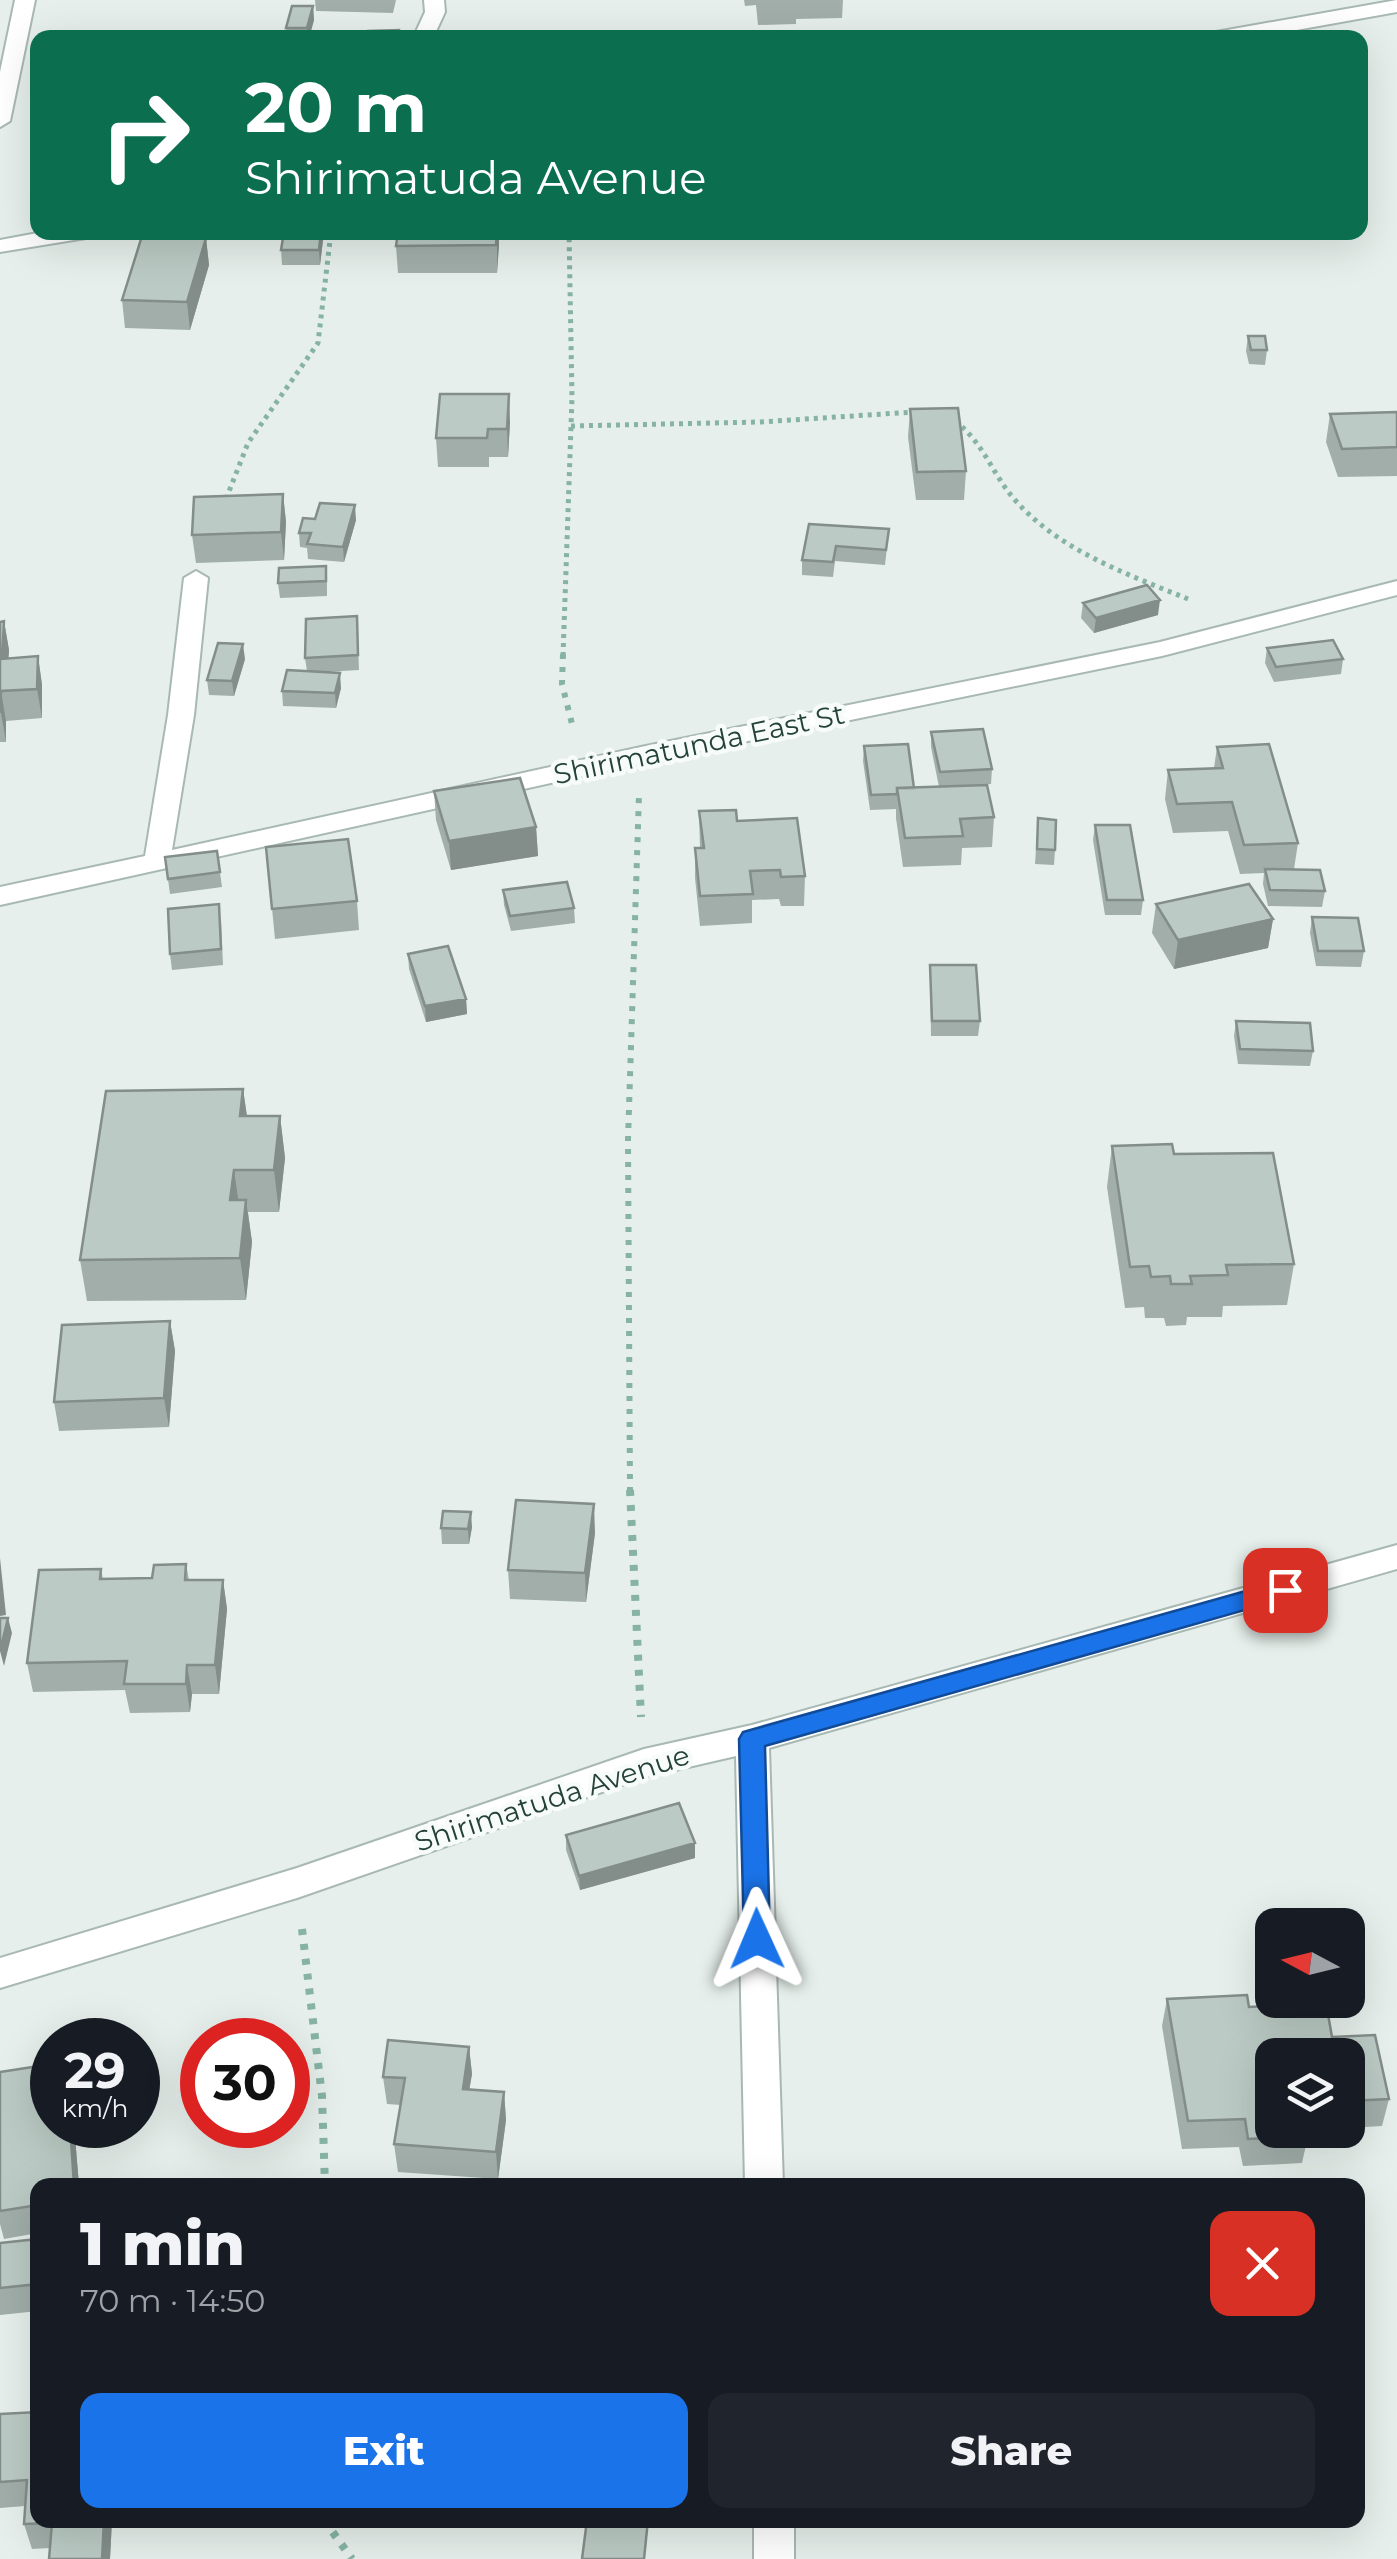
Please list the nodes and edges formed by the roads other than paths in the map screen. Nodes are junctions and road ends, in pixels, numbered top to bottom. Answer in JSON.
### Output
{"nodes":[{"id":1,"x":25,"y":0,"type":"edge"},
{"id":2,"x":434,"y":0,"type":"edge"},
{"id":3,"x":1397,"y":6,"type":"edge"},
{"id":4,"x":426,"y":30,"type":"edge"},
{"id":5,"x":1261,"y":30,"type":"edge"},
{"id":6,"x":0,"y":120,"type":"edge"},
{"id":7,"x":37,"y":240,"type":"edge"},
{"id":8,"x":0,"y":246,"type":"edge"},
{"id":9,"x":196,"y":578,"type":"dead end"},
{"id":10,"x":1397,"y":588,"type":"edge"},
{"id":11,"x":157,"y":862,"type":"junction"},
{"id":12,"x":0,"y":896,"type":"edge"},
{"id":13,"x":1397,"y":1557,"type":"edge"},
{"id":14,"x":752,"y":1739,"type":"junction"},
{"id":15,"x":0,"y":1973,"type":"edge"},
{"id":16,"x":764,"y":2178,"type":"edge"},
{"id":17,"x":774,"y":2528,"type":"edge"},
{"id":18,"x":774,"y":2559,"type":"edge"}],
"edges":[{"from":1,"to":6,"type":"street"},
{"from":2,"to":4,"type":"street"},
{"from":3,"to":5,"type":"street"},
{"from":7,"to":8,"type":"street"},
{"from":9,"to":11,"type":"street"},
{"from":10,"to":11,"type":"street","name":"Shirimatunda East St"},
{"from":11,"to":12,"type":"street","name":"Shirimatunda East St"},
{"from":13,"to":14,"type":"street","name":"Shirimatuda Avenue"},
{"from":14,"to":15,"type":"street","name":"Shirimatuda Avenue"},
{"from":14,"to":16,"type":"street"},
{"from":17,"to":18,"type":"street"}]}
